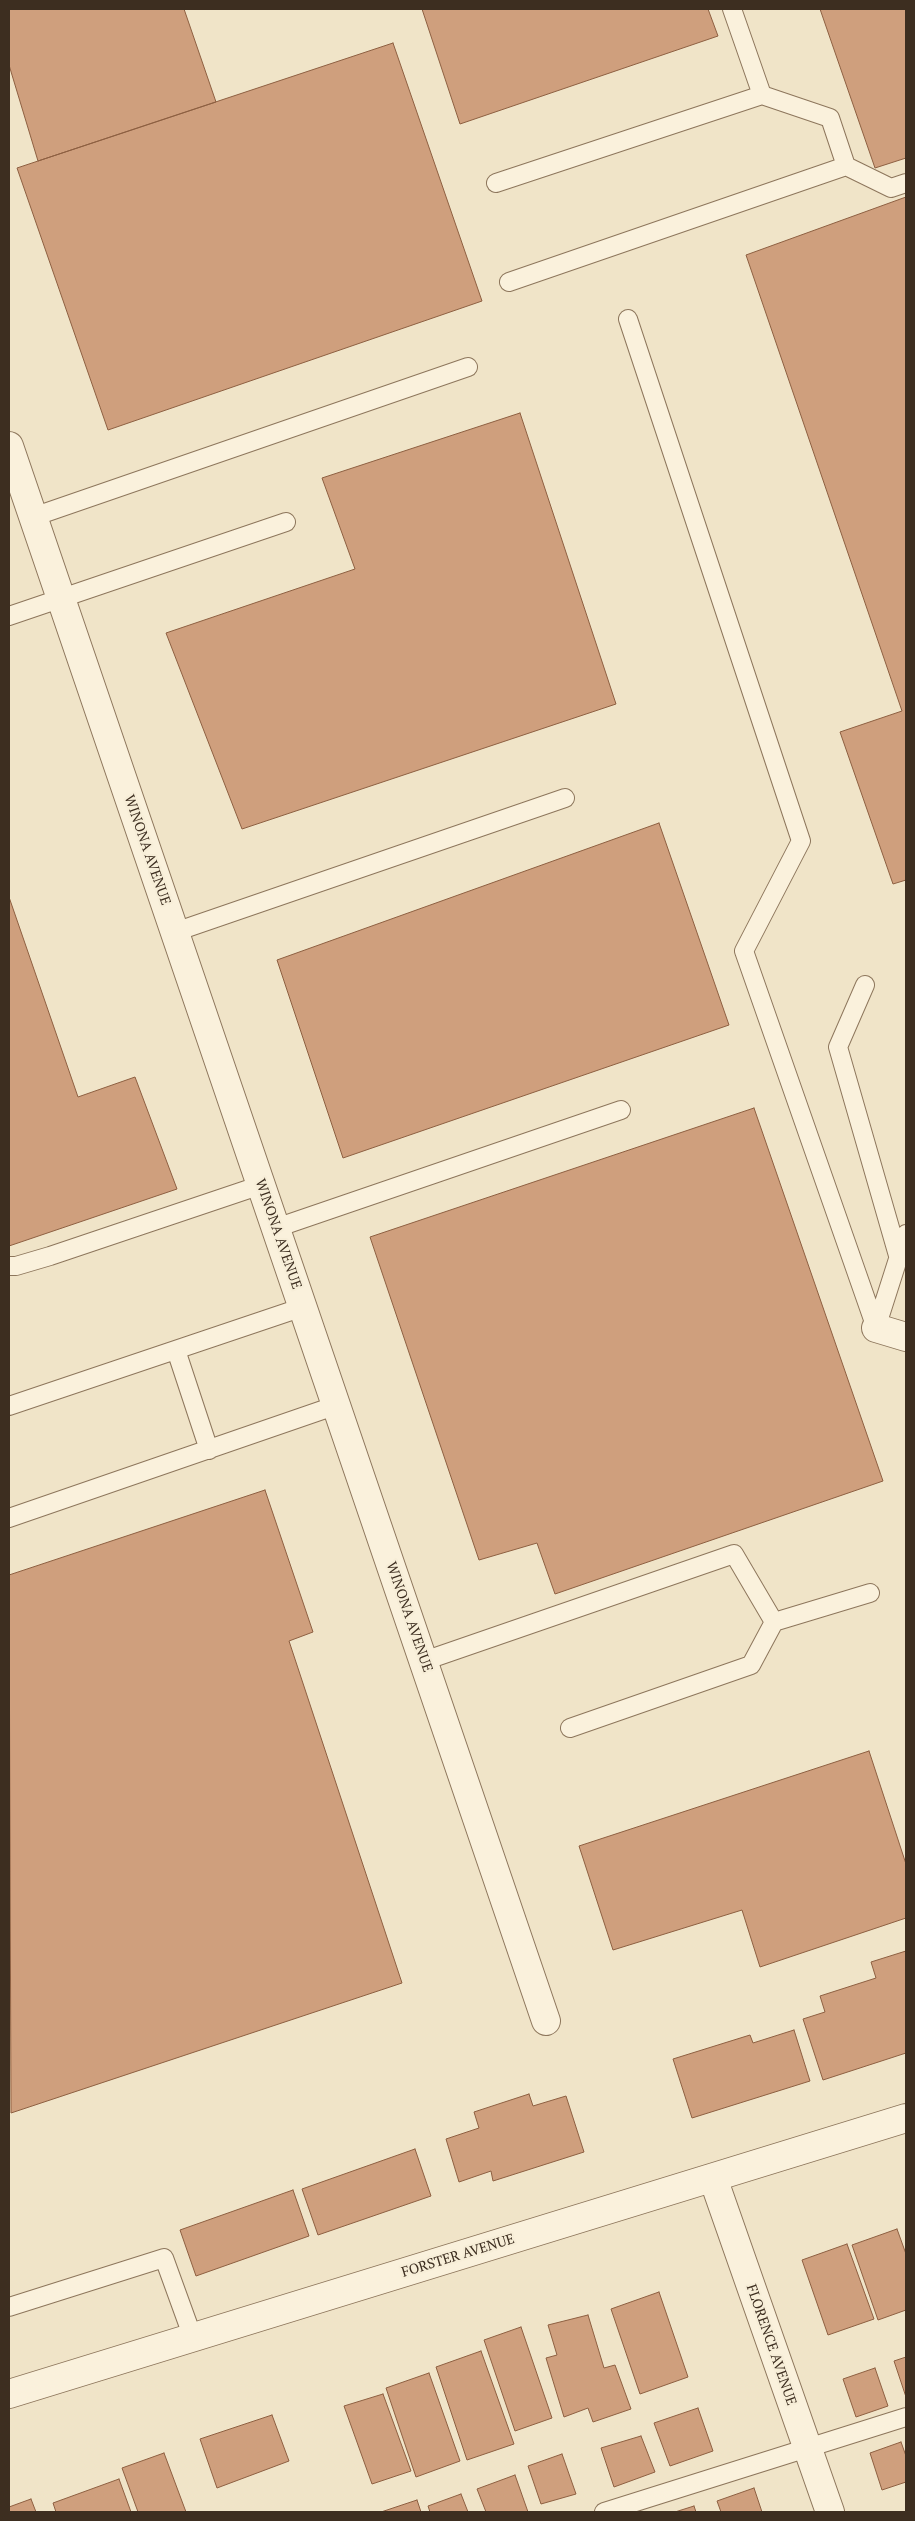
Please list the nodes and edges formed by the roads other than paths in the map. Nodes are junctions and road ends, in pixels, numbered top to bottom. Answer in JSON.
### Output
{"nodes":[{"id":1,"x":732,"y":9,"type":"edge"},
{"id":2,"x":762,"y":95,"type":"junction"},
{"id":3,"x":846,"y":166,"type":"junction"},
{"id":4,"x":496,"y":183,"type":"dead end"},
{"id":5,"x":906,"y":183,"type":"edge"},
{"id":6,"x":509,"y":282,"type":"dead end"},
{"id":7,"x":628,"y":319,"type":"dead end"},
{"id":8,"x":468,"y":368,"type":"dead end"},
{"id":9,"x":9,"y":446,"type":"edge"},
{"id":10,"x":33,"y":517,"type":"junction"},
{"id":11,"x":286,"y":522,"type":"dead end"},
{"id":12,"x":61,"y":599,"type":"junction"},
{"id":13,"x":9,"y":616,"type":"edge"},
{"id":14,"x":565,"y":798,"type":"dead end"},
{"id":15,"x":174,"y":932,"type":"junction"},
{"id":16,"x":864,"y":985,"type":"dead end"},
{"id":17,"x":621,"y":1110,"type":"dead end"},
{"id":18,"x":261,"y":1185,"type":"junction"},
{"id":19,"x":276,"y":1228,"type":"junction"},
{"id":20,"x":906,"y":1234,"type":"edge"},
{"id":21,"x":900,"y":1258,"type":"junction"},
{"id":22,"x":9,"y":1266,"type":"edge"},
{"id":23,"x":303,"y":1307,"type":"junction"},
{"id":24,"x":876,"y":1328,"type":"junction"},
{"id":25,"x":906,"y":1337,"type":"edge"},
{"id":26,"x":176,"y":1350,"type":"junction"},
{"id":27,"x":337,"y":1405,"type":"junction"},
{"id":28,"x":9,"y":1406,"type":"edge"},
{"id":29,"x":209,"y":1450,"type":"junction"},
{"id":30,"x":9,"y":1518,"type":"edge"},
{"id":31,"x":870,"y":1593,"type":"dead end"},
{"id":32,"x":774,"y":1622,"type":"junction"},
{"id":33,"x":424,"y":1661,"type":"junction"},
{"id":34,"x":570,"y":1728,"type":"dead end"},
{"id":35,"x":546,"y":2021,"type":"dead end"},
{"id":36,"x":906,"y":2118,"type":"edge"},
{"id":37,"x":713,"y":2178,"type":"junction"},
{"id":38,"x":9,"y":2307,"type":"edge"},
{"id":39,"x":193,"y":2338,"type":"junction"},
{"id":40,"x":9,"y":2394,"type":"edge"},
{"id":41,"x":906,"y":2418,"type":"edge"},
{"id":42,"x":807,"y":2448,"type":"junction"},
{"id":43,"x":604,"y":2512,"type":"edge"},
{"id":44,"x":830,"y":2512,"type":"edge"}],
"edges":[{"from":1,"to":2,"type":"lane"},
{"from":2,"to":3,"type":"lane"},
{"from":2,"to":4,"type":"lane"},
{"from":3,"to":5,"type":"lane"},
{"from":3,"to":6,"type":"lane"},
{"from":7,"to":24,"type":"lane"},
{"from":8,"to":10,"type":"lane"},
{"from":9,"to":10,"type":"street","name":"WINONA AVENUE"},
{"from":10,"to":12,"type":"street","name":"WINONA AVENUE"},
{"from":11,"to":12,"type":"lane"},
{"from":12,"to":13,"type":"lane"},
{"from":12,"to":15,"type":"street","name":"WINONA AVENUE"},
{"from":14,"to":15,"type":"lane"},
{"from":15,"to":18,"type":"street","name":"WINONA AVENUE"},
{"from":16,"to":21,"type":"lane"},
{"from":17,"to":19,"type":"lane"},
{"from":18,"to":19,"type":"street","name":"WINONA AVENUE"},
{"from":18,"to":22,"type":"lane"},
{"from":19,"to":23,"type":"street","name":"WINONA AVENUE"},
{"from":20,"to":21,"type":"lane"},
{"from":21,"to":24,"type":"lane"},
{"from":23,"to":26,"type":"lane"},
{"from":23,"to":27,"type":"street","name":"WINONA AVENUE"},
{"from":24,"to":25,"type":"street"},
{"from":26,"to":28,"type":"lane"},
{"from":26,"to":29,"type":"lane"},
{"from":27,"to":29,"type":"lane"},
{"from":27,"to":33,"type":"street","name":"WINONA AVENUE"},
{"from":29,"to":30,"type":"lane"},
{"from":31,"to":32,"type":"lane"},
{"from":32,"to":33,"type":"lane"},
{"from":32,"to":34,"type":"lane"},
{"from":33,"to":35,"type":"street","name":"WINONA AVENUE"},
{"from":36,"to":37,"type":"street","name":"FORSTER AVENUE"},
{"from":37,"to":39,"type":"street","name":"FORSTER AVENUE"},
{"from":37,"to":42,"type":"street","name":"FLORENCE AVENUE"},
{"from":38,"to":39,"type":"lane"},
{"from":39,"to":40,"type":"street","name":"FORSTER AVENUE"},
{"from":41,"to":42,"type":"lane"},
{"from":42,"to":43,"type":"lane"},
{"from":42,"to":44,"type":"street","name":"FLORENCE AVENUE"}]}
